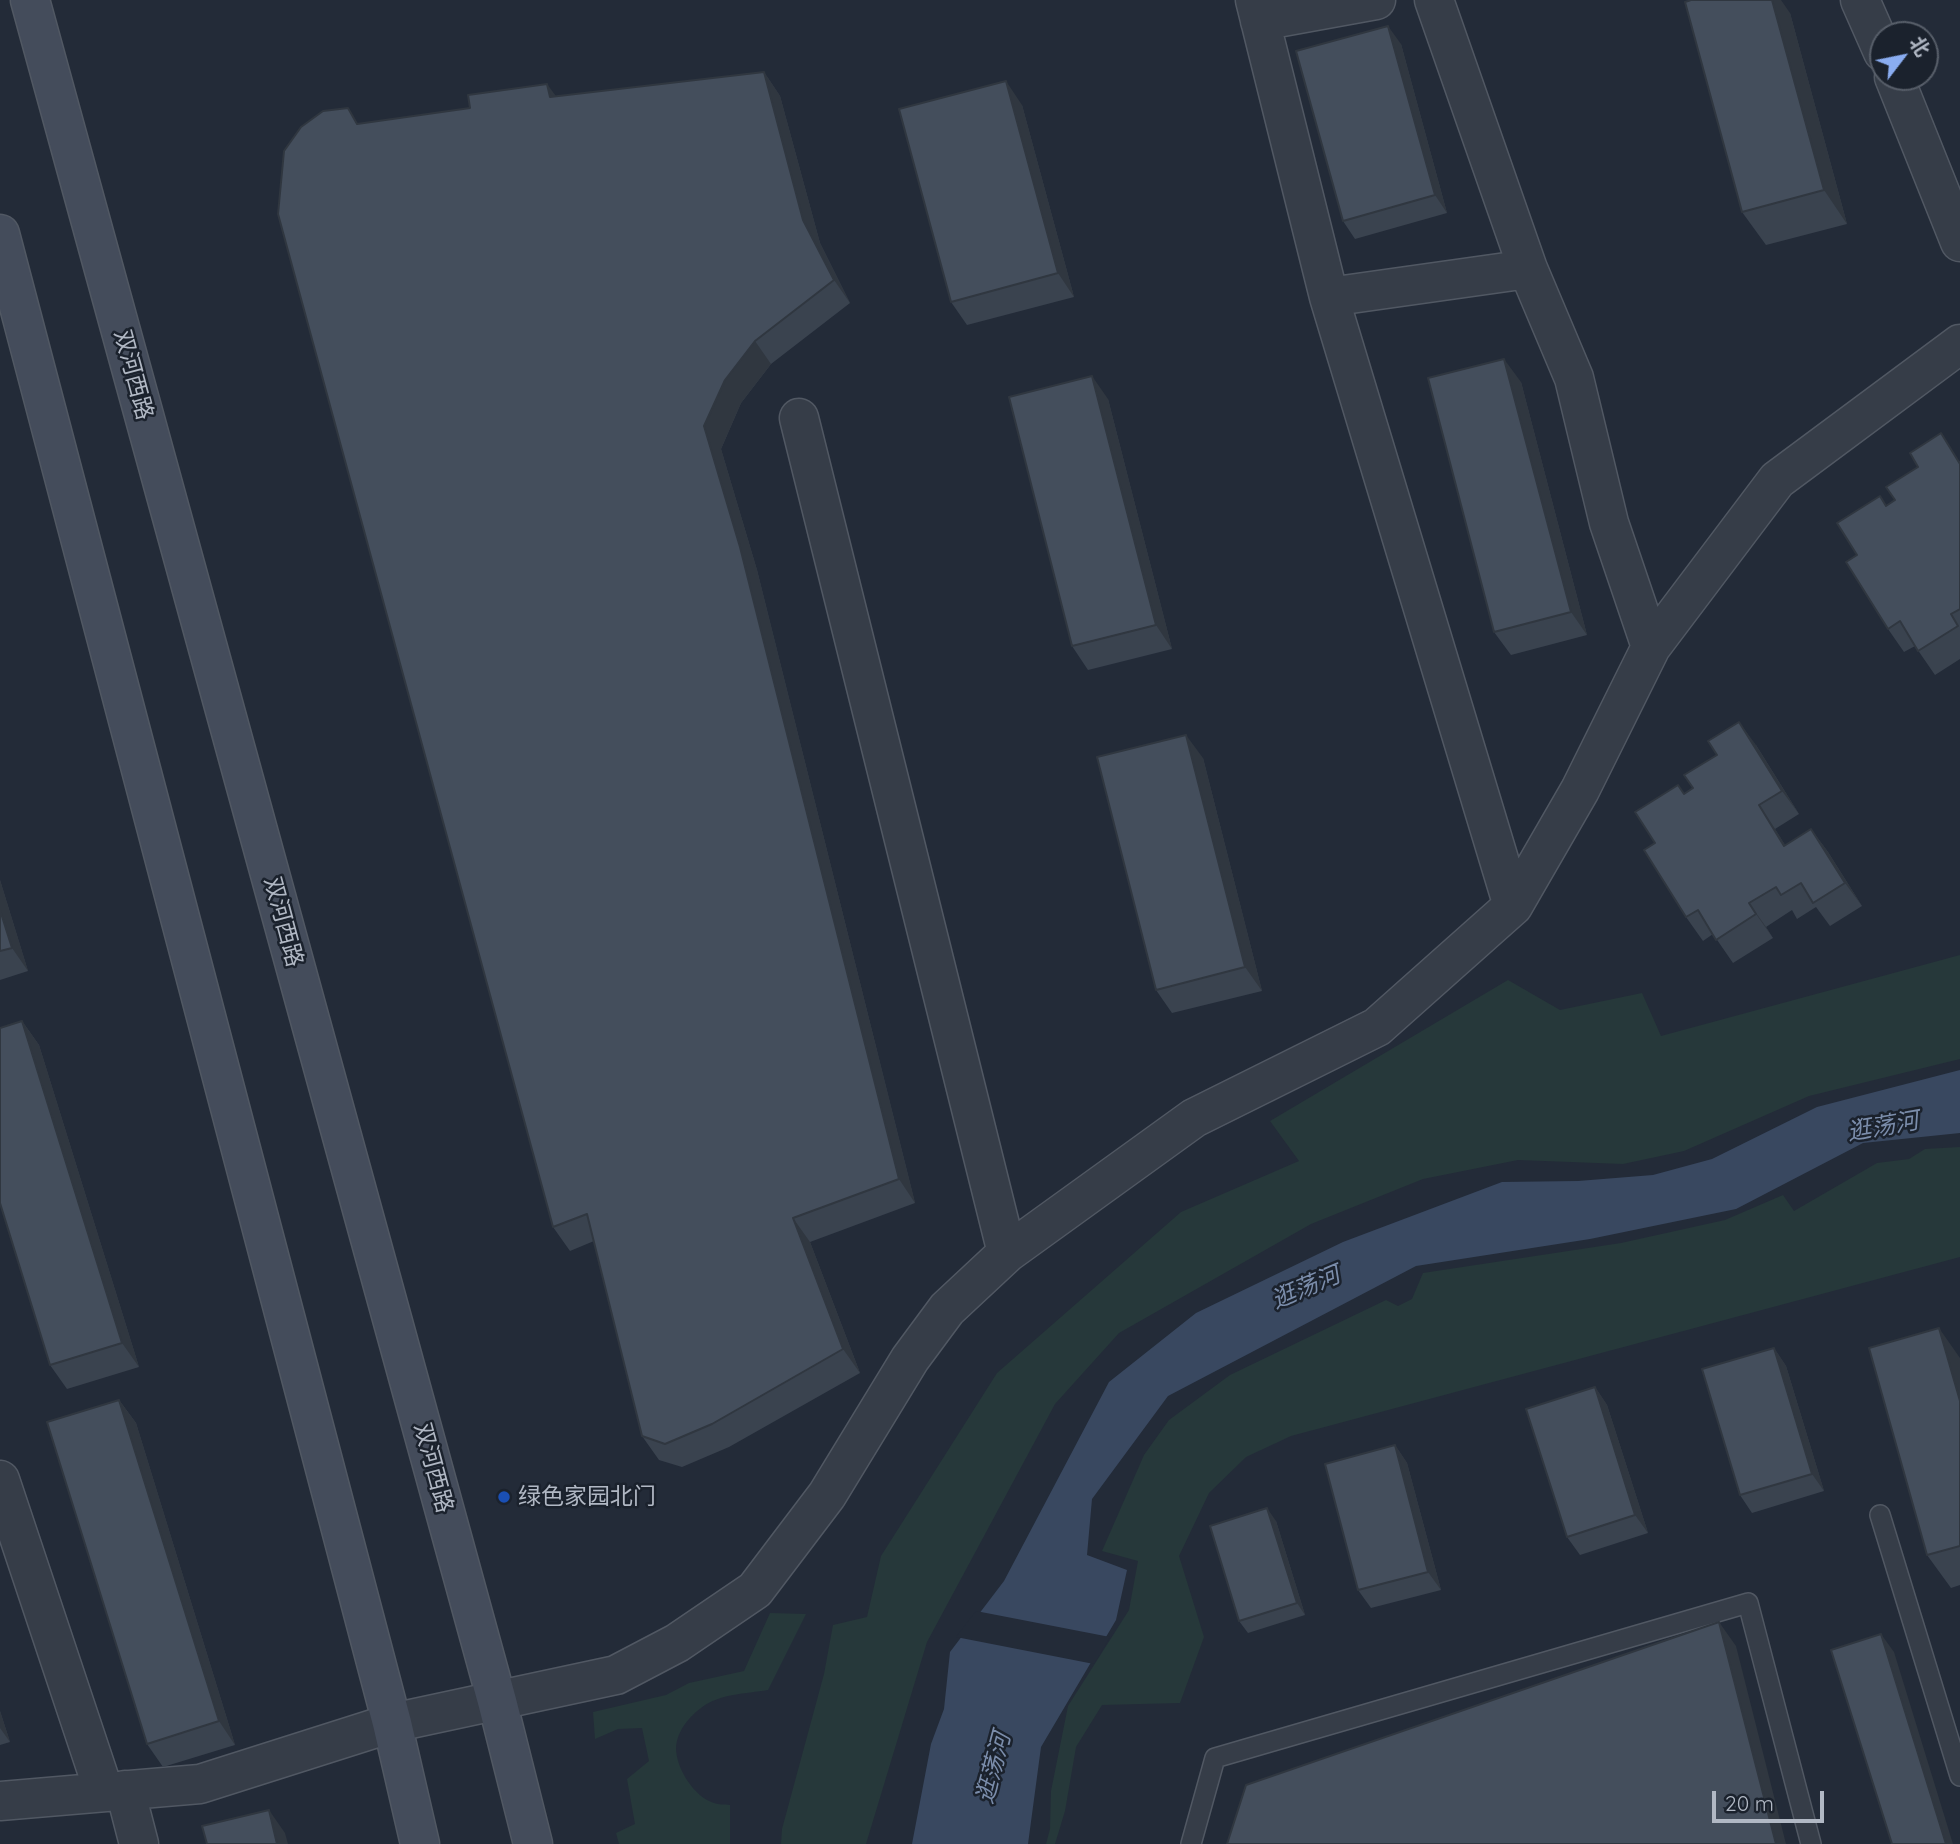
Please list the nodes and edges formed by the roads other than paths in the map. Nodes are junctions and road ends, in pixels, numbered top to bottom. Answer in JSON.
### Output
{"nodes":[{"id":1,"x":30,"y":0,"type":"edge"},
{"id":2,"x":1376,"y":0,"type":"edge"},
{"id":3,"x":1434,"y":0,"type":"edge"},
{"id":4,"x":1860,"y":0,"type":"edge"},
{"id":5,"x":1257,"y":10,"type":"edge"},
{"id":6,"x":1869,"y":21,"type":"edge"},
{"id":7,"x":1900,"y":91,"type":"edge"},
{"id":8,"x":0,"y":234,"type":"edge"},
{"id":9,"x":1960,"y":242,"type":"edge"},
{"id":10,"x":1528,"y":269,"type":"junction"},
{"id":11,"x":1329,"y":297,"type":"junction"},
{"id":12,"x":1960,"y":344,"type":"edge"},
{"id":13,"x":799,"y":418,"type":"dead end"},
{"id":14,"x":1651,"y":648,"type":"junction"},
{"id":15,"x":1513,"y":906,"type":"junction"},
{"id":16,"x":1007,"y":1253,"type":"junction"},
{"id":17,"x":0,"y":1480,"type":"edge"},
{"id":18,"x":1880,"y":1515,"type":"dead end"},
{"id":19,"x":497,"y":1701,"type":"junction"},
{"id":20,"x":392,"y":1723,"type":"junction"},
{"id":21,"x":1960,"y":1776,"type":"edge"},
{"id":22,"x":114,"y":1791,"type":"junction"},
{"id":23,"x":0,"y":1801,"type":"edge"},
{"id":24,"x":139,"y":1844,"type":"edge"},
{"id":25,"x":421,"y":1844,"type":"edge"},
{"id":26,"x":533,"y":1844,"type":"edge"},
{"id":27,"x":1191,"y":1844,"type":"edge"},
{"id":28,"x":1811,"y":1844,"type":"edge"}],
"edges":[{"from":1,"to":19,"type":"street","name":"双河西路"},
{"from":2,"to":5,"type":"street"},
{"from":3,"to":10,"type":"street"},
{"from":4,"to":6,"type":"street"},
{"from":5,"to":11,"type":"street"},
{"from":7,"to":9,"type":"street"},
{"from":8,"to":20,"type":"street"},
{"from":10,"to":11,"type":"street"},
{"from":10,"to":14,"type":"street"},
{"from":11,"to":15,"type":"street"},
{"from":12,"to":14,"type":"street"},
{"from":13,"to":16,"type":"street"},
{"from":14,"to":15,"type":"street"},
{"from":15,"to":16,"type":"street"},
{"from":16,"to":19,"type":"street"},
{"from":17,"to":22,"type":"street"},
{"from":18,"to":21,"type":"lane"},
{"from":19,"to":20,"type":"street"},
{"from":19,"to":26,"type":"street","name":"双河西路"},
{"from":20,"to":22,"type":"street"},
{"from":20,"to":25,"type":"street"},
{"from":22,"to":23,"type":"street"},
{"from":22,"to":24,"type":"street"},
{"from":27,"to":28,"type":"lane"}]}
